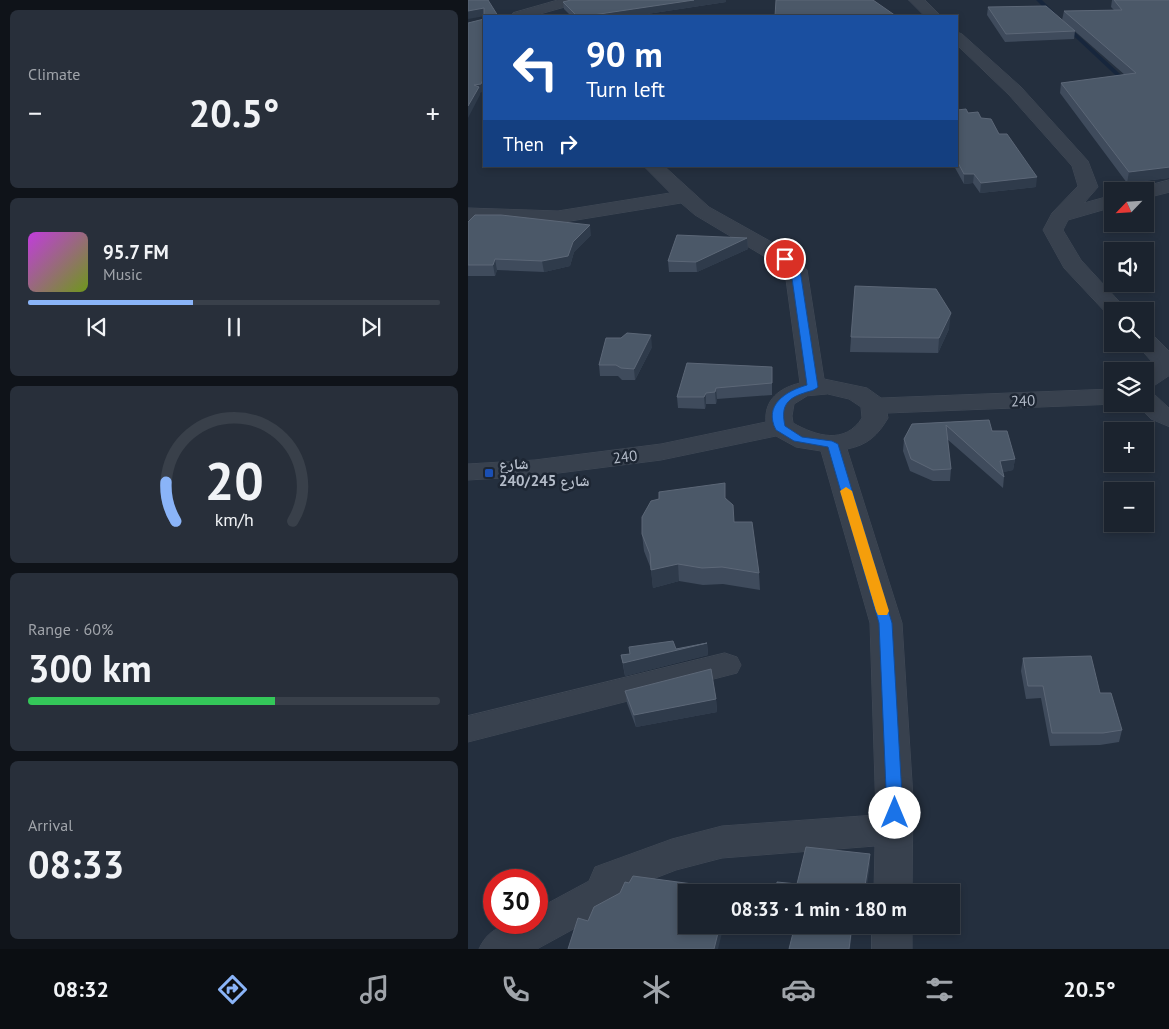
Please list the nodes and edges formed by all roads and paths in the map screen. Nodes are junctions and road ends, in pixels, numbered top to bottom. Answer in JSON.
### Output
{"nodes":[{"id":1,"x":574,"y":0,"type":"edge"},
{"id":2,"x":916,"y":0,"type":"edge"},
{"id":3,"x":522,"y":15,"type":"edge"},
{"id":4,"x":933,"y":15,"type":"edge"},
{"id":5,"x":958,"y":38,"type":"edge"},
{"id":6,"x":654,"y":167,"type":"edge"},
{"id":7,"x":1170,"y":186,"type":"edge"},
{"id":8,"x":1154,"y":190,"type":"edge"},
{"id":9,"x":686,"y":196,"type":"junction"},
{"id":10,"x":1104,"y":204,"type":"edge"},
{"id":11,"x":468,"y":214,"type":"edge"},
{"id":12,"x":1059,"y":217,"type":"junction"},
{"id":13,"x":1109,"y":302,"type":"edge"},
{"id":14,"x":1154,"y":350,"type":"edge"},
{"id":15,"x":1170,"y":367,"type":"edge"},
{"id":16,"x":1154,"y":373,"type":"edge"},
{"id":17,"x":813,"y":387,"type":"junction"},
{"id":18,"x":1104,"y":397,"type":"edge"},
{"id":19,"x":874,"y":406,"type":"junction"},
{"id":20,"x":1154,"y":408,"type":"edge"},
{"id":21,"x":1170,"y":419,"type":"edge"},
{"id":22,"x":780,"y":427,"type":"junction"},
{"id":23,"x":832,"y":444,"type":"junction"},
{"id":24,"x":468,"y":472,"type":"edge"},
{"id":25,"x":725,"y":665,"type":"dead end"},
{"id":26,"x":468,"y":729,"type":"edge"},
{"id":27,"x":895,"y":829,"type":"junction"},
{"id":28,"x":893,"y":884,"type":"edge"},
{"id":29,"x":892,"y":934,"type":"edge"},
{"id":30,"x":499,"y":949,"type":"edge"},
{"id":31,"x":892,"y":949,"type":"edge"}],
"edges":[{"from":1,"to":3,"type":"street"},
{"from":2,"to":4,"type":"street"},
{"from":5,"to":12,"type":"street"},
{"from":6,"to":9,"type":"street"},
{"from":7,"to":8,"type":"street"},
{"from":9,"to":11,"type":"street"},
{"from":9,"to":17,"type":"street"},
{"from":10,"to":12,"type":"street"},
{"from":12,"to":13,"type":"street"},
{"from":14,"to":15,"type":"street"},
{"from":15,"to":16,"type":"street"},
{"from":17,"to":19,"type":"street"},
{"from":17,"to":22,"type":"street"},
{"from":18,"to":19,"type":"street","name":"240"},
{"from":19,"to":23,"type":"street"},
{"from":20,"to":21,"type":"street"},
{"from":22,"to":23,"type":"street"},
{"from":22,"to":24,"type":"street","name":"240"},
{"from":23,"to":27,"type":"street"},
{"from":25,"to":26,"type":"street"},
{"from":27,"to":28,"type":"street"},
{"from":27,"to":30,"type":"street"},
{"from":29,"to":31,"type":"street"}]}
